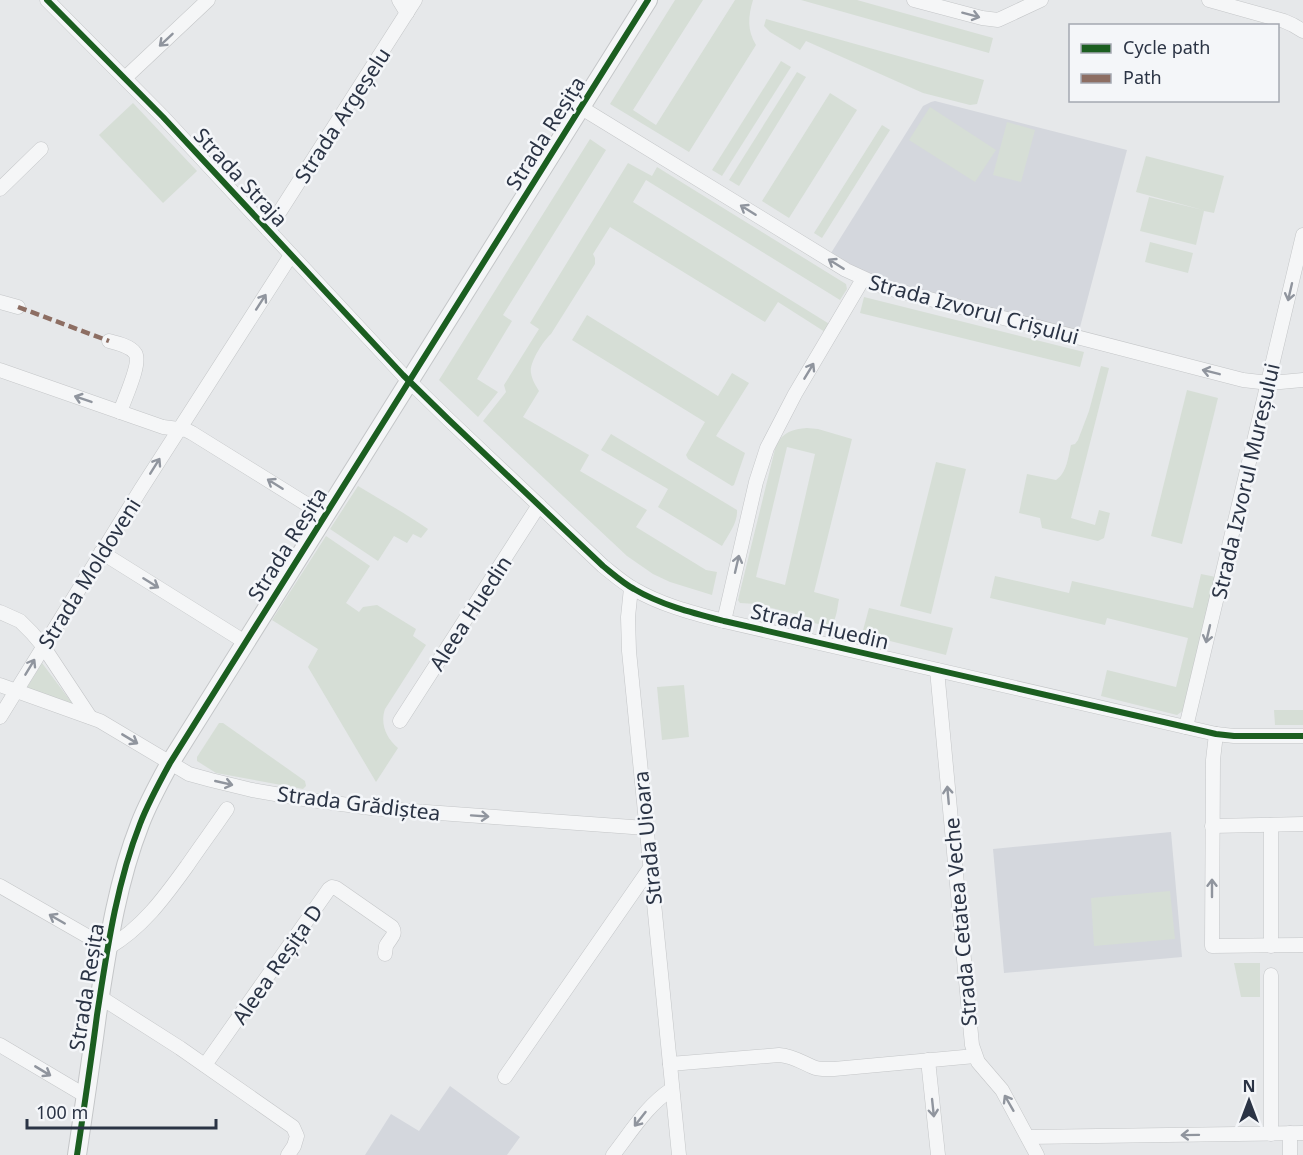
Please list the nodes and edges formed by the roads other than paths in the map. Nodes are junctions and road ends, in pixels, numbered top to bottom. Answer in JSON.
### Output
{"nodes":[{"id":1,"x":47,"y":0,"type":"edge"},
{"id":2,"x":208,"y":0,"type":"edge"},
{"id":3,"x":399,"y":0,"type":"edge"},
{"id":4,"x":415,"y":0,"type":"edge"},
{"id":5,"x":648,"y":0,"type":"edge"},
{"id":6,"x":914,"y":0,"type":"edge"},
{"id":7,"x":1041,"y":0,"type":"edge"},
{"id":8,"x":1209,"y":0,"type":"edge"},
{"id":9,"x":407,"y":13,"type":"junction"},
{"id":10,"x":1303,"y":31,"type":"edge"},
{"id":11,"x":125,"y":78,"type":"junction"},
{"id":12,"x":580,"y":107,"type":"junction"},
{"id":13,"x":41,"y":149,"type":"dead end"},
{"id":14,"x":0,"y":189,"type":"edge"},
{"id":15,"x":268,"y":230,"type":"junction"},
{"id":16,"x":1303,"y":236,"type":"edge"},
{"id":17,"x":291,"y":255,"type":"junction"},
{"id":18,"x":863,"y":279,"type":"junction"},
{"id":19,"x":0,"y":302,"type":"edge"},
{"id":20,"x":18,"y":307,"type":"dead end"},
{"id":21,"x":109,"y":341,"type":"dead end"},
{"id":22,"x":0,"y":370,"type":"edge"},
{"id":23,"x":409,"y":380,"type":"junction"},
{"id":24,"x":1303,"y":380,"type":"edge"},
{"id":25,"x":1269,"y":382,"type":"junction"},
{"id":26,"x":120,"y":412,"type":"junction"},
{"id":27,"x":178,"y":429,"type":"junction"},
{"id":28,"x":539,"y":505,"type":"junction"},
{"id":29,"x":324,"y":515,"type":"junction"},
{"id":30,"x":101,"y":552,"type":"junction"},
{"id":31,"x":631,"y":588,"type":"junction"},
{"id":32,"x":0,"y":612,"type":"edge"},
{"id":33,"x":724,"y":621,"type":"junction"},
{"id":34,"x":245,"y":642,"type":"junction"},
{"id":35,"x":43,"y":646,"type":"junction"},
{"id":36,"x":937,"y":670,"type":"junction"},
{"id":37,"x":0,"y":685,"type":"edge"},
{"id":38,"x":16,"y":691,"type":"junction"},
{"id":39,"x":0,"y":717,"type":"edge"},
{"id":40,"x":90,"y":717,"type":"junction"},
{"id":41,"x":400,"y":721,"type":"dead end"},
{"id":42,"x":1186,"y":727,"type":"junction"},
{"id":43,"x":1216,"y":734,"type":"junction"},
{"id":44,"x":1303,"y":736,"type":"edge"},
{"id":45,"x":170,"y":763,"type":"junction"},
{"id":46,"x":227,"y":809,"type":"dead end"},
{"id":47,"x":1303,"y":824,"type":"edge"},
{"id":48,"x":1271,"y":825,"type":"junction"},
{"id":49,"x":1212,"y":826,"type":"junction"},
{"id":50,"x":646,"y":828,"type":"junction"},
{"id":51,"x":650,"y":868,"type":"junction"},
{"id":52,"x":0,"y":886,"type":"edge"},
{"id":53,"x":1303,"y":945,"type":"edge"},
{"id":54,"x":1271,"y":946,"type":"junction"},
{"id":55,"x":108,"y":948,"type":"junction"},
{"id":56,"x":385,"y":954,"type":"dead end"},
{"id":57,"x":1271,"y":975,"type":"dead end"},
{"id":58,"x":100,"y":996,"type":"junction"},
{"id":59,"x":0,"y":1045,"type":"edge"},
{"id":60,"x":975,"y":1056,"type":"junction"},
{"id":61,"x":928,"y":1060,"type":"junction"},
{"id":62,"x":670,"y":1064,"type":"junction"},
{"id":63,"x":205,"y":1065,"type":"junction"},
{"id":64,"x":505,"y":1077,"type":"dead end"},
{"id":65,"x":672,"y":1089,"type":"junction"},
{"id":66,"x":86,"y":1096,"type":"junction"},
{"id":67,"x":1297,"y":1133,"type":"edge"},
{"id":68,"x":1271,"y":1134,"type":"junction"},
{"id":69,"x":1028,"y":1137,"type":"junction"},
{"id":70,"x":77,"y":1155,"type":"edge"},
{"id":71,"x":288,"y":1155,"type":"edge"},
{"id":72,"x":613,"y":1155,"type":"edge"},
{"id":73,"x":679,"y":1155,"type":"edge"},
{"id":74,"x":938,"y":1155,"type":"edge"},
{"id":75,"x":1037,"y":1155,"type":"edge"},
{"id":76,"x":1290,"y":1155,"type":"edge"}],
"edges":[{"from":1,"to":11,"type":"street","name":"Strada Straja"},
{"from":2,"to":11,"type":"street","one_way":true},
{"from":3,"to":9,"type":"street"},
{"from":4,"to":9,"type":"street","name":"Strada Argeșelu"},
{"from":5,"to":12,"type":"street","name":"Strada Reșița"},
{"from":6,"to":7,"type":"street","one_way":true},
{"from":8,"to":10,"type":"street"},
{"from":9,"to":15,"type":"street","name":"Strada Argeșelu"},
{"from":11,"to":15,"type":"street","name":"Strada Straja"},
{"from":18,"to":12,"type":"street","name":"Strada Izvorul Crișului","one_way":true},
{"from":12,"to":23,"type":"street","name":"Strada Reșița"},
{"from":13,"to":14,"type":"street"},
{"from":15,"to":17,"type":"street","name":"Strada Straja"},
{"from":16,"to":25,"type":"street","name":"Strada Izvorul Mureșului","one_way":true},
{"from":17,"to":23,"type":"street","name":"Strada Straja"},
{"from":27,"to":17,"type":"street","name":"Strada Moldoveni","one_way":true},
{"from":25,"to":18,"type":"street","name":"Strada Izvorul Crișului","one_way":true},
{"from":33,"to":18,"type":"street","one_way":true},
{"from":19,"to":20,"type":"street"},
{"from":21,"to":26,"type":"street"},
{"from":26,"to":22,"type":"street","one_way":true},
{"from":23,"to":28,"type":"street","name":"Strada Huedin"},
{"from":23,"to":29,"type":"street","name":"Strada Reșița"},
{"from":24,"to":25,"type":"street","name":"Strada Izvorul Crișului"},
{"from":25,"to":42,"type":"street","name":"Strada Izvorul Mureșului","one_way":true},
{"from":26,"to":27,"type":"street"},
{"from":29,"to":27,"type":"street","one_way":true},
{"from":30,"to":27,"type":"street","name":"Strada Moldoveni","one_way":true},
{"from":28,"to":31,"type":"street","name":"Strada Huedin"},
{"from":28,"to":41,"type":"street","name":"Aleea Huedin"},
{"from":29,"to":34,"type":"street","name":"Strada Reșița"},
{"from":30,"to":34,"type":"street","one_way":true},
{"from":30,"to":35,"type":"street","name":"Strada Moldoveni"},
{"from":31,"to":33,"type":"street","name":"Strada Huedin"},
{"from":31,"to":50,"type":"street","name":"Strada Uioara"},
{"from":32,"to":35,"type":"street","name":"Strada Grădiștea"},
{"from":33,"to":36,"type":"street","name":"Strada Huedin"},
{"from":34,"to":45,"type":"street","name":"Strada Reșița"},
{"from":38,"to":35,"type":"street","name":"Strada Moldoveni","one_way":true},
{"from":35,"to":40,"type":"street","name":"Strada Grădiștea"},
{"from":36,"to":42,"type":"street","name":"Strada Huedin"},
{"from":60,"to":36,"type":"street","name":"Strada Cetatea Veche","one_way":true},
{"from":37,"to":38,"type":"street","name":"Strada Grădiștea"},
{"from":38,"to":39,"type":"street","name":"Strada Moldoveni"},
{"from":38,"to":40,"type":"street","name":"Strada Grădiștea"},
{"from":40,"to":45,"type":"street","name":"Strada Grădiștea","one_way":true},
{"from":42,"to":43,"type":"street","name":"Strada Huedin"},
{"from":43,"to":44,"type":"street","name":"Strada Huedin"},
{"from":43,"to":49,"type":"street"},
{"from":45,"to":50,"type":"street","name":"Strada Grădiștea","one_way":true},
{"from":45,"to":55,"type":"street","name":"Strada Reșița"},
{"from":46,"to":55,"type":"street"},
{"from":47,"to":48,"type":"street"},
{"from":48,"to":49,"type":"street"},
{"from":48,"to":54,"type":"street"},
{"from":54,"to":49,"type":"street","one_way":true},
{"from":50,"to":51,"type":"street","name":"Strada Uioara"},
{"from":51,"to":62,"type":"street","name":"Strada Uioara"},
{"from":51,"to":64,"type":"street"},
{"from":55,"to":52,"type":"street","one_way":true},
{"from":53,"to":54,"type":"street"},
{"from":55,"to":58,"type":"street","name":"Strada Reșița"},
{"from":56,"to":63,"type":"street","name":"Aleea Reșița D"},
{"from":57,"to":68,"type":"street"},
{"from":58,"to":63,"type":"street"},
{"from":58,"to":66,"type":"street","name":"Strada Reșița"},
{"from":59,"to":66,"type":"street","one_way":true},
{"from":60,"to":61,"type":"street"},
{"from":69,"to":60,"type":"street","name":"Strada Cetatea Veche","one_way":true},
{"from":61,"to":62,"type":"street"},
{"from":61,"to":74,"type":"street","one_way":true},
{"from":62,"to":65,"type":"street","name":"Strada Uioara"},
{"from":63,"to":71,"type":"street"},
{"from":65,"to":72,"type":"street","one_way":true},
{"from":65,"to":73,"type":"street","name":"Strada Uioara"},
{"from":66,"to":70,"type":"street","name":"Strada Reșița"},
{"from":67,"to":68,"type":"street"},
{"from":67,"to":76,"type":"street"},
{"from":68,"to":69,"type":"street","one_way":true},
{"from":69,"to":75,"type":"street","name":"Strada Cetatea Veche"}]}
